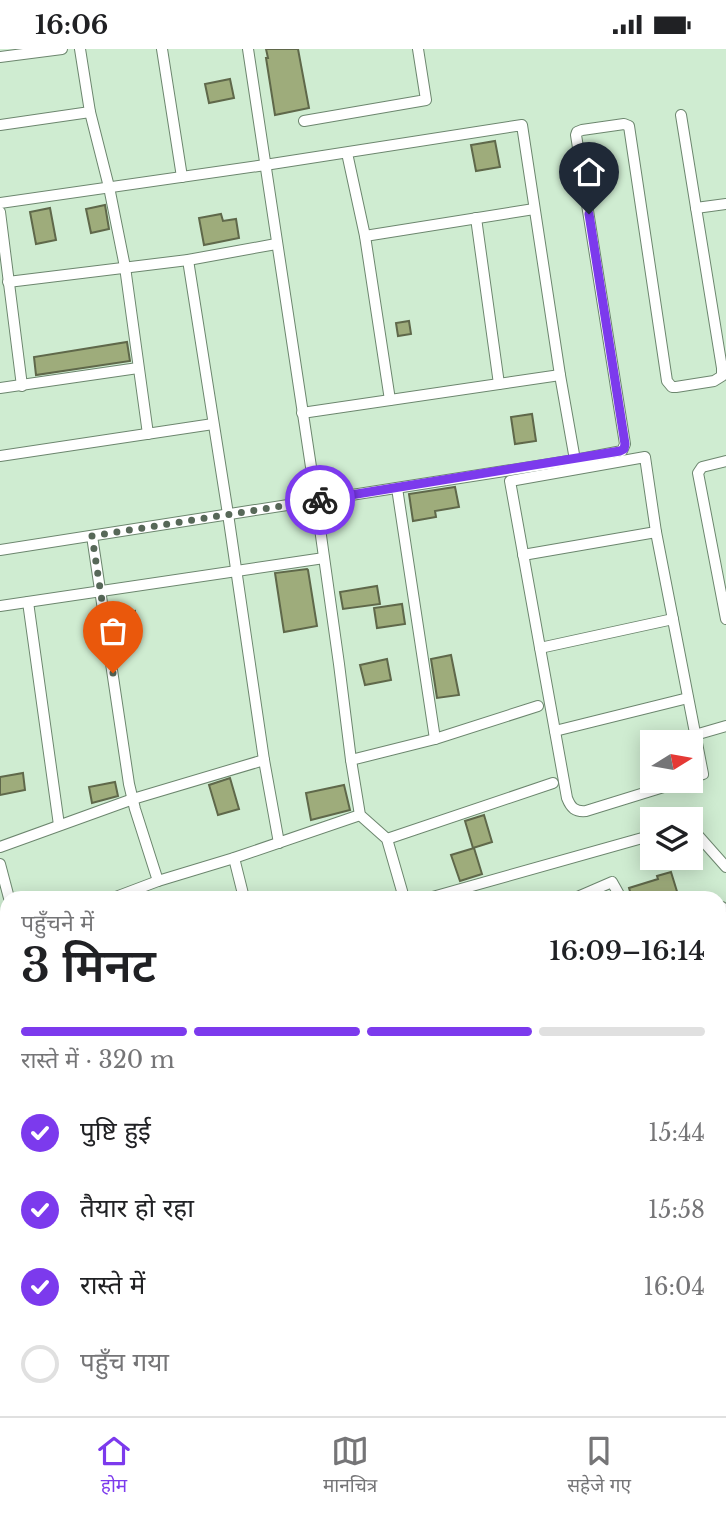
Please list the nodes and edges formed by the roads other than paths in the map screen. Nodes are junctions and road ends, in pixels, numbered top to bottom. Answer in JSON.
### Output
{"nodes":[{"id":1,"x":62,"y":49,"type":"edge"},
{"id":2,"x":80,"y":49,"type":"edge"},
{"id":3,"x":162,"y":49,"type":"edge"},
{"id":4,"x":248,"y":49,"type":"edge"},
{"id":5,"x":418,"y":49,"type":"edge"},
{"id":6,"x":0,"y":57,"type":"edge"},
{"id":7,"x":90,"y":112,"type":"junction"},
{"id":8,"x":681,"y":115,"type":"dead end"},
{"id":9,"x":304,"y":121,"type":"dead end"},
{"id":10,"x":0,"y":125,"type":"edge"},
{"id":11,"x":348,"y":153,"type":"junction"},
{"id":12,"x":265,"y":165,"type":"junction"},
{"id":13,"x":182,"y":177,"type":"junction"},
{"id":14,"x":109,"y":187,"type":"junction"},
{"id":15,"x":0,"y":203,"type":"edge"},
{"id":16,"x":726,"y":204,"type":"edge"},
{"id":17,"x":696,"y":208,"type":"junction"},
{"id":18,"x":534,"y":209,"type":"junction"},
{"id":19,"x":0,"y":212,"type":"edge"},
{"id":20,"x":476,"y":218,"type":"junction"},
{"id":21,"x":365,"y":236,"type":"junction"},
{"id":22,"x":276,"y":244,"type":"junction"},
{"id":23,"x":188,"y":260,"type":"junction"},
{"id":24,"x":125,"y":267,"type":"junction"},
{"id":25,"x":8,"y":282,"type":"junction"},
{"id":26,"x":138,"y":367,"type":"junction"},
{"id":27,"x":560,"y":375,"type":"junction"},
{"id":28,"x":499,"y":384,"type":"junction"},
{"id":29,"x":22,"y":386,"type":"junction"},
{"id":30,"x":0,"y":388,"type":"edge"},
{"id":31,"x":390,"y":400,"type":"junction"},
{"id":32,"x":302,"y":413,"type":"junction"},
{"id":33,"x":213,"y":424,"type":"junction"},
{"id":34,"x":148,"y":434,"type":"junction"},
{"id":35,"x":0,"y":456,"type":"edge"},
{"id":36,"x":575,"y":460,"type":"junction"},
{"id":37,"x":726,"y":461,"type":"edge"},
{"id":38,"x":397,"y":488,"type":"junction"},
{"id":39,"x":316,"y":500,"type":"junction"},
{"id":40,"x":228,"y":514,"type":"junction"},
{"id":41,"x":656,"y":532,"type":"junction"},
{"id":42,"x":92,"y":536,"type":"junction"},
{"id":43,"x":0,"y":550,"type":"edge"},
{"id":44,"x":523,"y":555,"type":"junction"},
{"id":45,"x":324,"y":558,"type":"junction"},
{"id":46,"x":236,"y":572,"type":"junction"},
{"id":47,"x":100,"y":590,"type":"junction"},
{"id":48,"x":28,"y":602,"type":"junction"},
{"id":49,"x":0,"y":606,"type":"edge"},
{"id":50,"x":673,"y":619,"type":"junction"},
{"id":51,"x":726,"y":619,"type":"edge"},
{"id":52,"x":540,"y":647,"type":"junction"},
{"id":53,"x":688,"y":698,"type":"junction"},
{"id":54,"x":538,"y":706,"type":"dead end"},
{"id":55,"x":726,"y":726,"type":"edge"},
{"id":56,"x":694,"y":730,"type":"edge"},
{"id":57,"x":555,"y":731,"type":"junction"},
{"id":58,"x":704,"y":732,"type":"edge"},
{"id":59,"x":435,"y":739,"type":"junction"},
{"id":60,"x":264,"y":760,"type":"junction"},
{"id":61,"x":351,"y":760,"type":"junction"},
{"id":62,"x":553,"y":783,"type":"dead end"},
{"id":63,"x":644,"y":793,"type":"edge"},
{"id":64,"x":133,"y":799,"type":"junction"},
{"id":65,"x":360,"y":815,"type":"junction"},
{"id":66,"x":59,"y":825,"type":"junction"},
{"id":67,"x":387,"y":839,"type":"junction"},
{"id":68,"x":640,"y":839,"type":"edge"},
{"id":69,"x":703,"y":841,"type":"edge"},
{"id":70,"x":279,"y":842,"type":"junction"},
{"id":71,"x":0,"y":847,"type":"edge"},
{"id":72,"x":234,"y":858,"type":"junction"},
{"id":73,"x":0,"y":865,"type":"edge"},
{"id":74,"x":726,"y":867,"type":"edge"},
{"id":75,"x":158,"y":881,"type":"junction"},
{"id":76,"x":7,"y":891,"type":"edge"},
{"id":77,"x":132,"y":891,"type":"edge"},
{"id":78,"x":242,"y":891,"type":"edge"},
{"id":79,"x":402,"y":891,"type":"edge"},
{"id":80,"x":454,"y":891,"type":"edge"},
{"id":81,"x":591,"y":891,"type":"edge"},
{"id":82,"x":617,"y":891,"type":"edge"}],
"edges":[{"from":1,"to":6,"type":"street"},
{"from":2,"to":7,"type":"street"},
{"from":3,"to":13,"type":"street"},
{"from":4,"to":12,"type":"street"},
{"from":5,"to":9,"type":"street"},
{"from":7,"to":10,"type":"street"},
{"from":7,"to":14,"type":"street"},
{"from":8,"to":17,"type":"street"},
{"from":11,"to":12,"type":"street"},
{"from":11,"to":18,"type":"street"},
{"from":11,"to":21,"type":"street"},
{"from":12,"to":13,"type":"street"},
{"from":12,"to":22,"type":"street"},
{"from":13,"to":14,"type":"street"},
{"from":14,"to":15,"type":"street"},
{"from":14,"to":24,"type":"street"},
{"from":16,"to":17,"type":"street"},
{"from":17,"to":36,"type":"street"},
{"from":18,"to":20,"type":"street"},
{"from":18,"to":27,"type":"street"},
{"from":19,"to":25,"type":"street"},
{"from":20,"to":21,"type":"street"},
{"from":20,"to":28,"type":"street"},
{"from":21,"to":31,"type":"street"},
{"from":22,"to":23,"type":"street"},
{"from":22,"to":32,"type":"street"},
{"from":23,"to":24,"type":"street"},
{"from":23,"to":33,"type":"street"},
{"from":24,"to":25,"type":"street"},
{"from":24,"to":26,"type":"street"},
{"from":25,"to":29,"type":"street"},
{"from":26,"to":29,"type":"street"},
{"from":26,"to":34,"type":"street"},
{"from":27,"to":28,"type":"street"},
{"from":27,"to":36,"type":"street"},
{"from":28,"to":31,"type":"street"},
{"from":29,"to":30,"type":"street"},
{"from":31,"to":32,"type":"street"},
{"from":32,"to":39,"type":"street"},
{"from":33,"to":34,"type":"street"},
{"from":33,"to":40,"type":"street"},
{"from":34,"to":35,"type":"street"},
{"from":36,"to":38,"type":"street"},
{"from":37,"to":51,"type":"street"},
{"from":38,"to":39,"type":"street"},
{"from":38,"to":59,"type":"street"},
{"from":39,"to":40,"type":"street"},
{"from":39,"to":45,"type":"street"},
{"from":40,"to":42,"type":"street"},
{"from":40,"to":46,"type":"street"},
{"from":41,"to":44,"type":"street"},
{"from":41,"to":44,"type":"street"},
{"from":41,"to":50,"type":"street"},
{"from":42,"to":43,"type":"street"},
{"from":42,"to":47,"type":"street"},
{"from":44,"to":52,"type":"street"},
{"from":45,"to":46,"type":"street"},
{"from":45,"to":61,"type":"street"},
{"from":46,"to":47,"type":"street"},
{"from":46,"to":60,"type":"street"},
{"from":47,"to":48,"type":"street"},
{"from":47,"to":64,"type":"street"},
{"from":48,"to":49,"type":"street"},
{"from":48,"to":66,"type":"street"},
{"from":50,"to":52,"type":"street"},
{"from":50,"to":53,"type":"street"},
{"from":52,"to":57,"type":"street"},
{"from":53,"to":56,"type":"street"},
{"from":53,"to":57,"type":"street"},
{"from":54,"to":59,"type":"street"},
{"from":55,"to":58,"type":"street"},
{"from":57,"to":63,"type":"street"},
{"from":59,"to":61,"type":"street"},
{"from":60,"to":64,"type":"street"},
{"from":60,"to":70,"type":"street"},
{"from":61,"to":65,"type":"street"},
{"from":62,"to":67,"type":"street"},
{"from":64,"to":66,"type":"street"},
{"from":64,"to":75,"type":"street"},
{"from":65,"to":67,"type":"street"},
{"from":65,"to":70,"type":"street"},
{"from":66,"to":71,"type":"street"},
{"from":67,"to":79,"type":"street"},
{"from":68,"to":80,"type":"street"},
{"from":69,"to":74,"type":"street"},
{"from":70,"to":72,"type":"street"},
{"from":72,"to":75,"type":"street"},
{"from":72,"to":78,"type":"street"},
{"from":73,"to":76,"type":"street"},
{"from":75,"to":77,"type":"street"},
{"from":81,"to":82,"type":"street"}]}
